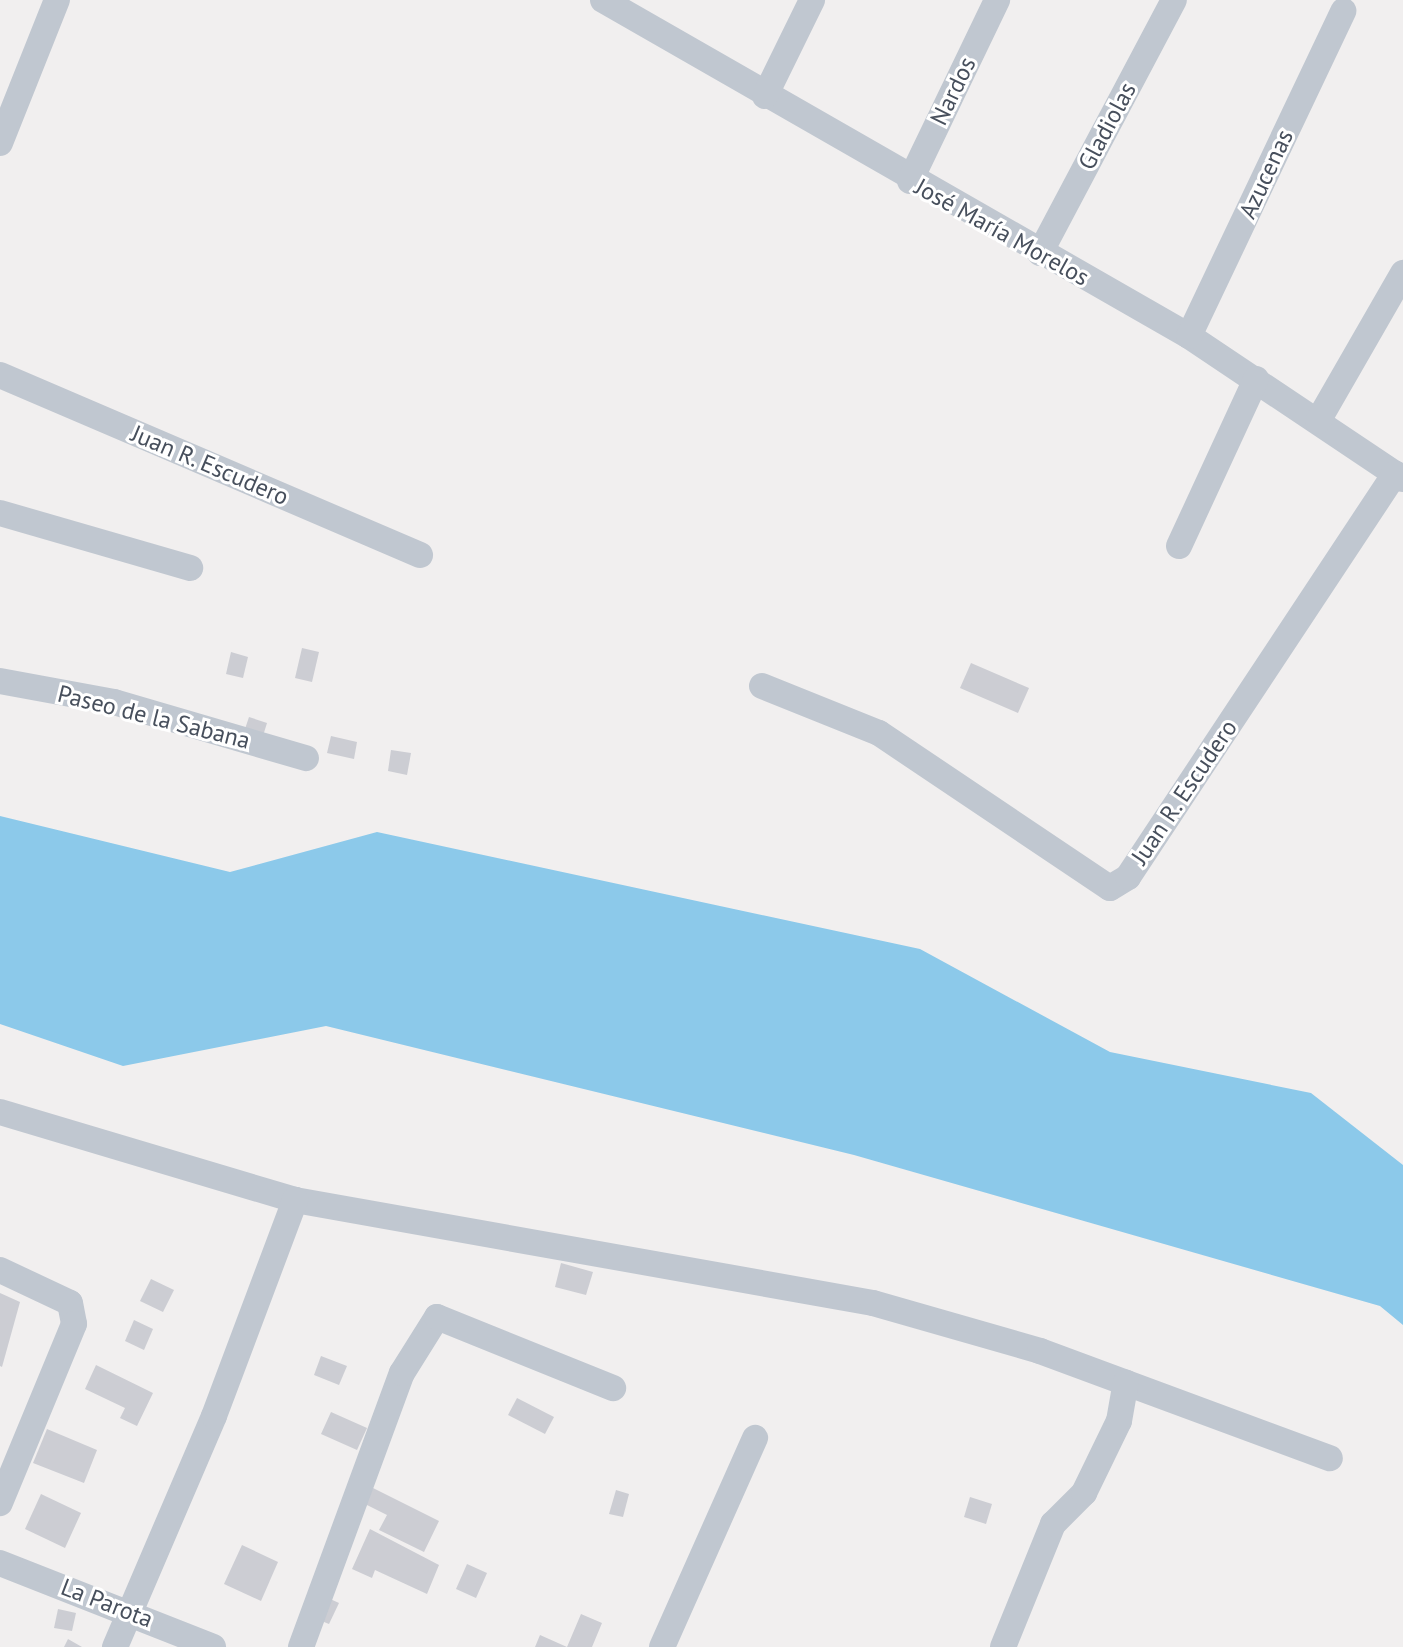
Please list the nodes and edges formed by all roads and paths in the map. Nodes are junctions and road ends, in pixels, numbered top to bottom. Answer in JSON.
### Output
{"nodes":[{"id":1,"x":57,"y":0,"type":"edge"},
{"id":2,"x":603,"y":0,"type":"edge"},
{"id":3,"x":812,"y":0,"type":"edge"},
{"id":4,"x":997,"y":0,"type":"edge"},
{"id":5,"x":1174,"y":0,"type":"edge"},
{"id":6,"x":1343,"y":11,"type":"dead end"},
{"id":7,"x":765,"y":96,"type":"junction"},
{"id":8,"x":7,"y":104,"type":"edge"},
{"id":9,"x":0,"y":143,"type":"edge"},
{"id":10,"x":910,"y":181,"type":"junction"},
{"id":11,"x":1040,"y":253,"type":"junction"},
{"id":12,"x":1403,"y":273,"type":"edge"},
{"id":13,"x":1189,"y":336,"type":"junction"},
{"id":14,"x":0,"y":375,"type":"edge"},
{"id":15,"x":1256,"y":379,"type":"junction"},
{"id":16,"x":1318,"y":421,"type":"junction"},
{"id":17,"x":1399,"y":476,"type":"edge"},
{"id":18,"x":0,"y":513,"type":"edge"},
{"id":19,"x":1179,"y":546,"type":"dead end"},
{"id":20,"x":420,"y":555,"type":"dead end"},
{"id":21,"x":190,"y":568,"type":"dead end"},
{"id":22,"x":0,"y":681,"type":"edge"},
{"id":23,"x":762,"y":686,"type":"dead end"},
{"id":24,"x":306,"y":758,"type":"dead end"},
{"id":25,"x":0,"y":1112,"type":"edge"},
{"id":26,"x":295,"y":1200,"type":"junction"},
{"id":27,"x":0,"y":1270,"type":"edge"},
{"id":28,"x":1126,"y":1383,"type":"junction"},
{"id":29,"x":613,"y":1388,"type":"dead end"},
{"id":30,"x":755,"y":1438,"type":"dead end"},
{"id":31,"x":1330,"y":1458,"type":"dead end"},
{"id":32,"x":0,"y":1503,"type":"edge"},
{"id":33,"x":0,"y":1563,"type":"edge"},
{"id":34,"x":130,"y":1610,"type":"junction"},
{"id":35,"x":115,"y":1647,"type":"edge"},
{"id":36,"x":213,"y":1647,"type":"edge"},
{"id":37,"x":301,"y":1647,"type":"edge"},
{"id":38,"x":662,"y":1647,"type":"edge"},
{"id":39,"x":1003,"y":1647,"type":"edge"}],
"edges":[{"from":1,"to":8,"type":"street"},
{"from":2,"to":7,"type":"street","name":"José María Morelos"},
{"from":3,"to":7,"type":"street"},
{"from":4,"to":10,"type":"street","name":"Nardos"},
{"from":5,"to":11,"type":"street","name":"Gladiolas"},
{"from":6,"to":13,"type":"street","name":"Azucenas"},
{"from":7,"to":10,"type":"street","name":"José María Morelos"},
{"from":8,"to":9,"type":"street"},
{"from":10,"to":11,"type":"street","name":"José María Morelos"},
{"from":11,"to":13,"type":"street","name":"José María Morelos"},
{"from":12,"to":16,"type":"street"},
{"from":13,"to":15,"type":"street","name":"José María Morelos"},
{"from":14,"to":20,"type":"street","name":"Juan R. Escudero"},
{"from":15,"to":16,"type":"street","name":"José María Morelos"},
{"from":15,"to":19,"type":"street"},
{"from":16,"to":17,"type":"street","name":"José María Morelos"},
{"from":17,"to":23,"type":"street","name":"Juan R. Escudero"},
{"from":18,"to":21,"type":"street"},
{"from":22,"to":24,"type":"street","name":"Paseo de la Sabana"},
{"from":25,"to":26,"type":"street"},
{"from":26,"to":28,"type":"street"},
{"from":26,"to":34,"type":"street"},
{"from":27,"to":32,"type":"street"},
{"from":28,"to":31,"type":"street"},
{"from":28,"to":39,"type":"street"},
{"from":29,"to":37,"type":"street"},
{"from":30,"to":38,"type":"street"},
{"from":33,"to":34,"type":"street","name":"La Parota"},
{"from":34,"to":35,"type":"street"},
{"from":34,"to":36,"type":"street","name":"La Parota"}]}
